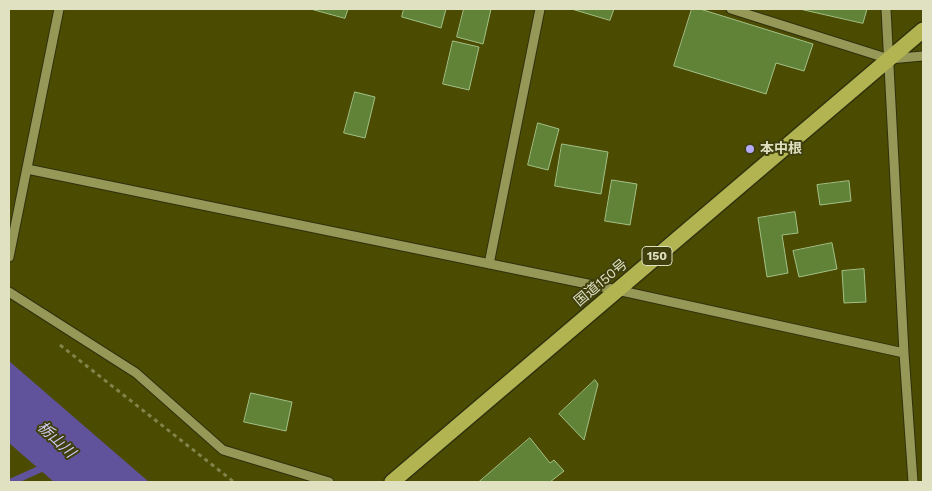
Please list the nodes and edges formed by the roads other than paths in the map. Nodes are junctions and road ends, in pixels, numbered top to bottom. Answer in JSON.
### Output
{"nodes":[{"id":1,"x":59,"y":9,"type":"edge"},
{"id":2,"x":540,"y":9,"type":"edge"},
{"id":3,"x":732,"y":9,"type":"edge"},
{"id":4,"x":886,"y":9,"type":"edge"},
{"id":5,"x":923,"y":30,"type":"edge"},
{"id":6,"x":923,"y":56,"type":"edge"},
{"id":7,"x":889,"y":59,"type":"junction"},
{"id":8,"x":26,"y":169,"type":"junction"},
{"id":9,"x":9,"y":257,"type":"edge"},
{"id":10,"x":489,"y":264,"type":"junction"},
{"id":11,"x":617,"y":290,"type":"junction"},
{"id":12,"x":9,"y":292,"type":"edge"},
{"id":13,"x":904,"y":353,"type":"junction"},
{"id":14,"x":329,"y":482,"type":"edge"},
{"id":15,"x":392,"y":482,"type":"edge"},
{"id":16,"x":913,"y":482,"type":"edge"}],
"edges":[{"from":1,"to":8,"type":"street"},
{"from":2,"to":10,"type":"street"},
{"from":3,"to":7,"type":"street"},
{"from":4,"to":7,"type":"street"},
{"from":5,"to":7,"type":"highway","name":"国道150号","number":"150"},
{"from":6,"to":7,"type":"street"},
{"from":7,"to":11,"type":"highway","name":"国道150号","number":"150"},
{"from":7,"to":13,"type":"street"},
{"from":8,"to":9,"type":"street"},
{"from":8,"to":10,"type":"street"},
{"from":10,"to":11,"type":"street"},
{"from":11,"to":13,"type":"street"},
{"from":11,"to":15,"type":"highway","name":"国道150号","number":"150"},
{"from":12,"to":14,"type":"street"},
{"from":13,"to":16,"type":"street"}]}
